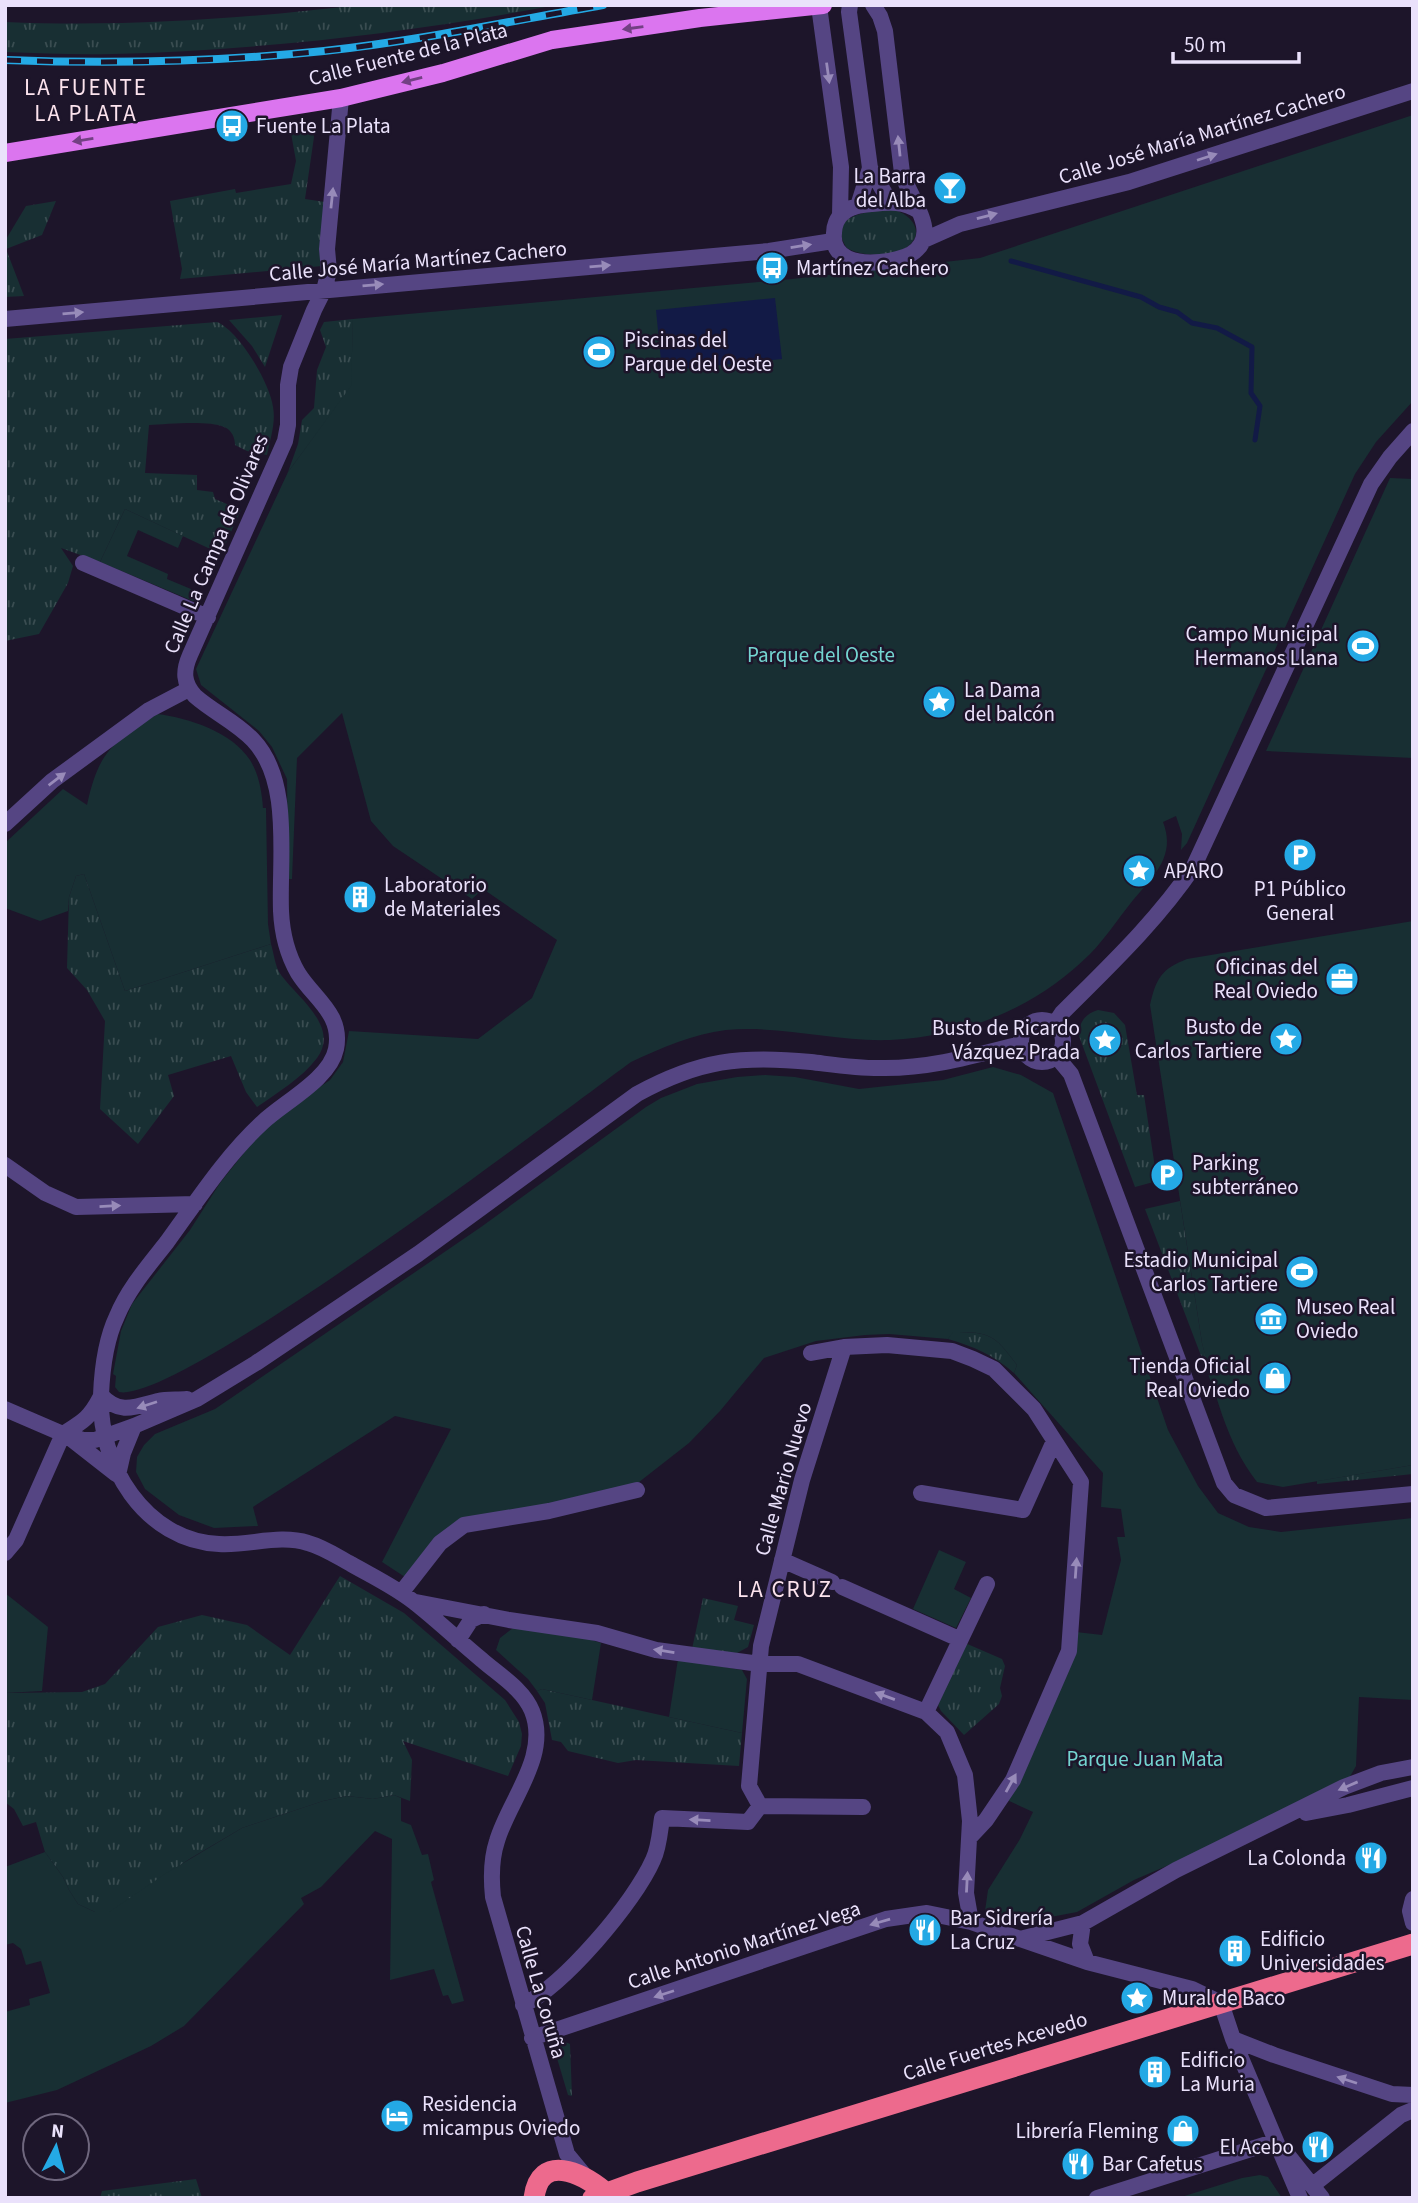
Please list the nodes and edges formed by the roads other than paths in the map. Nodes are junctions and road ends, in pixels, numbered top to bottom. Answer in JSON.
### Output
{"nodes":[{"id":1,"x":873,"y":5,"type":"edge"},
{"id":2,"x":821,"y":6,"type":"edge"},
{"id":3,"x":848,"y":7,"type":"edge"},
{"id":4,"x":1413,"y":91,"type":"edge"},
{"id":5,"x":341,"y":98,"type":"junction"},
{"id":6,"x":5,"y":153,"type":"edge"},
{"id":7,"x":870,"y":168,"type":"junction"},
{"id":8,"x":890,"y":202,"type":"junction"},
{"id":9,"x":858,"y":206,"type":"junction"},
{"id":10,"x":919,"y":211,"type":"junction"},
{"id":11,"x":840,"y":215,"type":"junction"},
{"id":12,"x":924,"y":240,"type":"junction"},
{"id":13,"x":833,"y":241,"type":"junction"},
{"id":14,"x":324,"y":290,"type":"junction"},
{"id":15,"x":5,"y":319,"type":"edge"},
{"id":16,"x":1413,"y":431,"type":"edge"},
{"id":17,"x":83,"y":563,"type":"dead end"},
{"id":18,"x":208,"y":617,"type":"junction"},
{"id":19,"x":189,"y":689,"type":"junction"},
{"id":20,"x":5,"y":824,"type":"edge"},
{"id":21,"x":1054,"y":1025,"type":"junction"},
{"id":22,"x":1021,"y":1044,"type":"junction"},
{"id":23,"x":1056,"y":1056,"type":"junction"},
{"id":24,"x":5,"y":1165,"type":"edge"},
{"id":25,"x":163,"y":1203,"type":"junction"},
{"id":26,"x":195,"y":1204,"type":"junction"},
{"id":27,"x":174,"y":1232,"type":"junction"},
{"id":28,"x":844,"y":1347,"type":"junction"},
{"id":29,"x":811,"y":1353,"type":"dead end"},
{"id":30,"x":101,"y":1395,"type":"junction"},
{"id":31,"x":197,"y":1399,"type":"junction"},
{"id":32,"x":5,"y":1409,"type":"edge"},
{"id":33,"x":134,"y":1426,"type":"junction"},
{"id":34,"x":65,"y":1435,"type":"junction"},
{"id":35,"x":104,"y":1438,"type":"junction"},
{"id":36,"x":1054,"y":1441,"type":"junction"},
{"id":37,"x":118,"y":1475,"type":"junction"},
{"id":38,"x":637,"y":1490,"type":"dead end"},
{"id":39,"x":921,"y":1493,"type":"dead end"},
{"id":40,"x":1413,"y":1494,"type":"edge"},
{"id":41,"x":5,"y":1553,"type":"edge"},
{"id":42,"x":782,"y":1560,"type":"junction"},
{"id":43,"x":987,"y":1584,"type":"dead end"},
{"id":44,"x":407,"y":1597,"type":"junction"},
{"id":45,"x":484,"y":1614,"type":"junction"},
{"id":46,"x":959,"y":1639,"type":"junction"},
{"id":47,"x":458,"y":1640,"type":"junction"},
{"id":48,"x":760,"y":1664,"type":"junction"},
{"id":49,"x":926,"y":1712,"type":"junction"},
{"id":50,"x":1413,"y":1767,"type":"edge"},
{"id":51,"x":1381,"y":1773,"type":"junction"},
{"id":52,"x":1413,"y":1788,"type":"edge"},
{"id":53,"x":1387,"y":1795,"type":"junction"},
{"id":54,"x":760,"y":1806,"type":"junction"},
{"id":55,"x":863,"y":1807,"type":"dead end"},
{"id":56,"x":1273,"y":1823,"type":"junction"},
{"id":57,"x":970,"y":1838,"type":"junction"},
{"id":58,"x":1413,"y":1899,"type":"edge"},
{"id":59,"x":971,"y":1922,"type":"junction"},
{"id":60,"x":1083,"y":1923,"type":"junction"},
{"id":61,"x":1413,"y":1923,"type":"edge"},
{"id":62,"x":1020,"y":1939,"type":"junction"},
{"id":63,"x":1413,"y":1944,"type":"edge"},
{"id":64,"x":1087,"y":1962,"type":"junction"},
{"id":65,"x":1221,"y":2003,"type":"junction"},
{"id":66,"x":523,"y":2005,"type":"junction"},
{"id":67,"x":532,"y":2038,"type":"junction"},
{"id":68,"x":1233,"y":2039,"type":"junction"},
{"id":69,"x":1392,"y":2094,"type":"junction"},
{"id":70,"x":1413,"y":2095,"type":"edge"},
{"id":71,"x":1407,"y":2112,"type":"edge"},
{"id":72,"x":1276,"y":2141,"type":"junction"},
{"id":73,"x":562,"y":2161,"type":"junction"},
{"id":74,"x":1317,"y":2191,"type":"edge"},
{"id":75,"x":600,"y":2196,"type":"edge"},
{"id":76,"x":534,"y":2198,"type":"edge"},
{"id":77,"x":1097,"y":2198,"type":"edge"},
{"id":78,"x":1300,"y":2198,"type":"edge"}],
"edges":[{"from":10,"to":1,"type":"street","one_way":true},
{"from":2,"to":5,"type":"main road","name":"Calle Fuente de la Plata","one_way":true},
{"from":2,"to":11,"type":"street","one_way":true},
{"from":3,"to":7,"type":"street"},
{"from":12,"to":4,"type":"street","name":"Calle José María Martínez Cachero","one_way":true},
{"from":5,"to":6,"type":"main road","name":"Calle Fuente de la Plata","one_way":true},
{"from":14,"to":5,"type":"street","name":"Calle La Campa de Olivares","one_way":true},
{"from":7,"to":8,"type":"street"},
{"from":7,"to":9,"type":"street"},
{"from":8,"to":9,"type":"street"},
{"from":8,"to":10,"type":"street"},
{"from":9,"to":11,"type":"street"},
{"from":10,"to":12,"type":"street"},
{"from":11,"to":13,"type":"street"},
{"from":12,"to":13,"type":"street"},
{"from":14,"to":13,"type":"street","name":"Calle José María Martínez Cachero","one_way":true},
{"from":15,"to":14,"type":"street","name":"Calle José María Martínez Cachero","one_way":true},
{"from":14,"to":18,"type":"street","name":"Calle La Campa de Olivares"},
{"from":16,"to":21,"type":"street"},
{"from":17,"to":18,"type":"street"},
{"from":18,"to":19,"type":"street","name":"Calle La Campa de Olivares"},
{"from":20,"to":19,"type":"street","one_way":true},
{"from":19,"to":26,"type":"street"},
{"from":21,"to":22,"type":"street"},
{"from":21,"to":23,"type":"street"},
{"from":22,"to":23,"type":"street"},
{"from":22,"to":31,"type":"street"},
{"from":23,"to":40,"type":"street"},
{"from":24,"to":25,"type":"street","one_way":true},
{"from":25,"to":26,"type":"street"},
{"from":25,"to":27,"type":"street"},
{"from":26,"to":27,"type":"street"},
{"from":27,"to":30,"type":"street"},
{"from":28,"to":29,"type":"street"},
{"from":28,"to":36,"type":"street"},
{"from":28,"to":42,"type":"street","name":"Calle Mario Nuevo"},
{"from":31,"to":30,"type":"street","one_way":true},
{"from":30,"to":34,"type":"street"},
{"from":30,"to":35,"type":"street"},
{"from":31,"to":33,"type":"street"},
{"from":32,"to":34,"type":"street"},
{"from":33,"to":35,"type":"street"},
{"from":33,"to":37,"type":"street"},
{"from":34,"to":35,"type":"street"},
{"from":34,"to":37,"type":"street"},
{"from":34,"to":41,"type":"street"},
{"from":35,"to":37,"type":"street"},
{"from":36,"to":39,"type":"street"},
{"from":57,"to":36,"type":"street","one_way":true},
{"from":37,"to":44,"type":"street"},
{"from":38,"to":44,"type":"street"},
{"from":42,"to":46,"type":"street"},
{"from":42,"to":48,"type":"street","name":"Calle Mario Nuevo"},
{"from":43,"to":46,"type":"street"},
{"from":44,"to":45,"type":"street"},
{"from":44,"to":47,"type":"street","name":"Calle La Coruña"},
{"from":45,"to":47,"type":"street"},
{"from":48,"to":45,"type":"street","one_way":true},
{"from":46,"to":49,"type":"street"},
{"from":47,"to":66,"type":"street","name":"Calle La Coruña"},
{"from":49,"to":48,"type":"street","one_way":true},
{"from":48,"to":54,"type":"street","name":"Calle Mario Nuevo"},
{"from":49,"to":57,"type":"street"},
{"from":50,"to":51,"type":"street"},
{"from":51,"to":53,"type":"street"},
{"from":51,"to":56,"type":"street","one_way":true},
{"from":52,"to":53,"type":"street"},
{"from":53,"to":56,"type":"street"},
{"from":54,"to":55,"type":"street"},
{"from":54,"to":66,"type":"street","one_way":true},
{"from":56,"to":60,"type":"street"},
{"from":59,"to":57,"type":"street","one_way":true},
{"from":58,"to":61,"type":"street"},
{"from":59,"to":62,"type":"street","name":"Calle Antonio Martínez Vega"},
{"from":59,"to":67,"type":"street","name":"Calle Antonio Martínez Vega","one_way":true},
{"from":60,"to":62,"type":"street"},
{"from":60,"to":64,"type":"street"},
{"from":62,"to":64,"type":"street","name":"Calle Antonio Martínez Vega"},
{"from":63,"to":65,"type":"highway","name":"Calle Fuertes Acevedo"},
{"from":64,"to":65,"type":"street","name":"Calle Antonio Martínez Vega"},
{"from":65,"to":68,"type":"street"},
{"from":65,"to":75,"type":"highway","name":"Calle Fuertes Acevedo"},
{"from":66,"to":67,"type":"street","name":"Calle La Coruña"},
{"from":67,"to":73,"type":"street","name":"Calle La Coruña"},
{"from":69,"to":68,"type":"street","one_way":true},
{"from":68,"to":72,"type":"street"},
{"from":69,"to":70,"type":"street"},
{"from":69,"to":71,"type":"street"},
{"from":71,"to":74,"type":"street"},
{"from":72,"to":74,"type":"street"},
{"from":72,"to":77,"type":"street"},
{"from":72,"to":78,"type":"street"},
{"from":73,"to":75,"type":"highway"},
{"from":73,"to":76,"type":"highway"}]}
